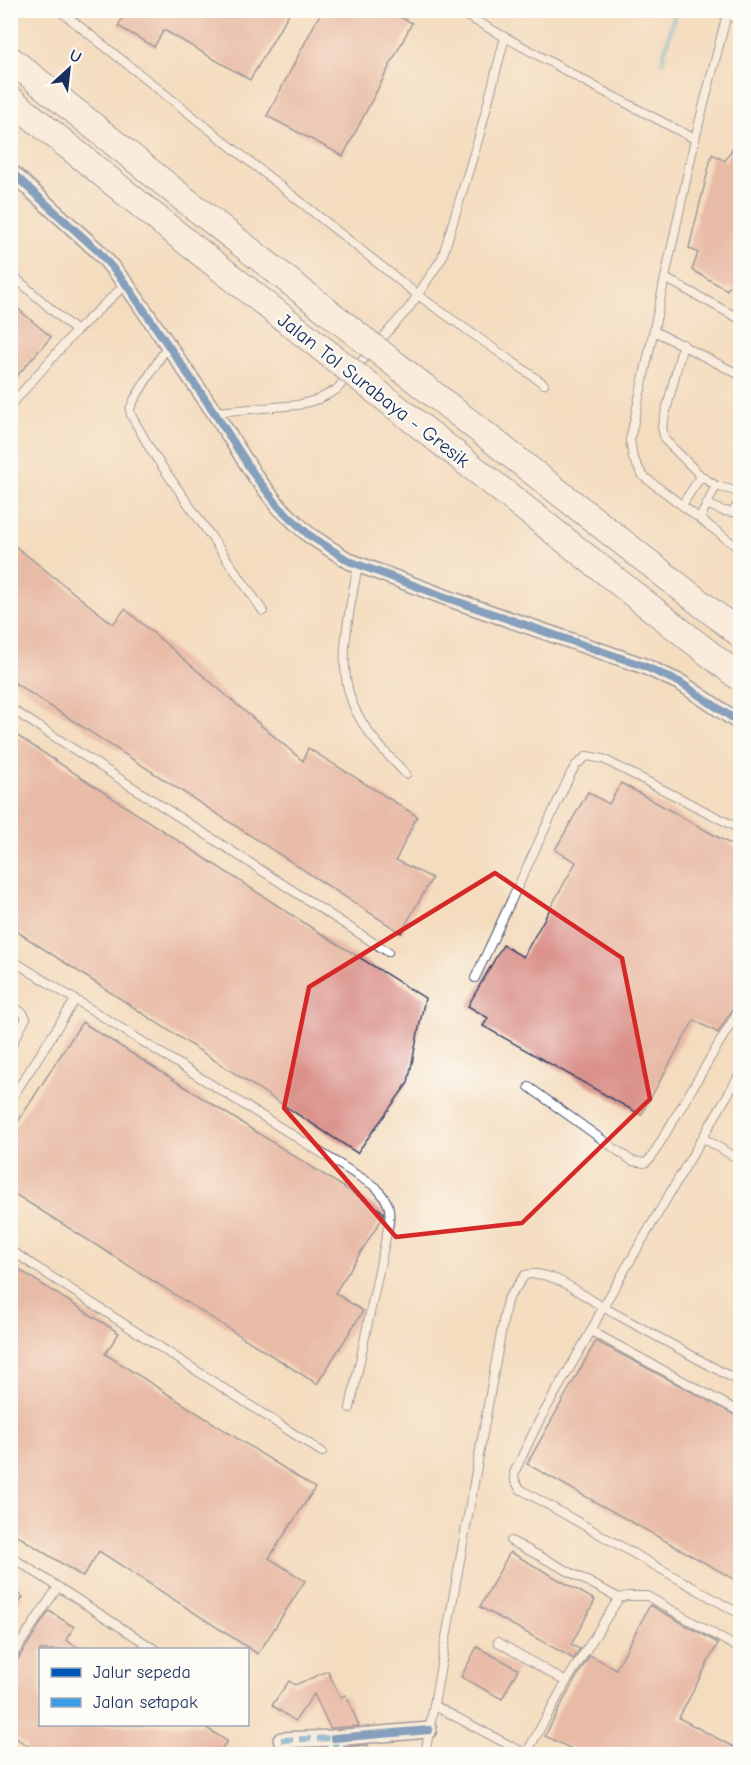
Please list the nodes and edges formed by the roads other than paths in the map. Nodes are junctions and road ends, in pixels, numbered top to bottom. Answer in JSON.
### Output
{"nodes":[{"id":1,"x":59,"y":10,"type":"edge"},
{"id":2,"x":456,"y":10,"type":"edge"},
{"id":3,"x":727,"y":12,"type":"edge"},
{"id":4,"x":741,"y":21,"type":"edge"},
{"id":5,"x":505,"y":38,"type":"junction"},
{"id":6,"x":10,"y":59,"type":"edge"},
{"id":7,"x":10,"y":99,"type":"edge"},
{"id":8,"x":695,"y":139,"type":"junction"},
{"id":9,"x":10,"y":171,"type":"edge"},
{"id":10,"x":10,"y":273,"type":"edge"},
{"id":11,"x":665,"y":278,"type":"junction"},
{"id":12,"x":126,"y":284,"type":"junction"},
{"id":13,"x":419,"y":296,"type":"junction"},
{"id":14,"x":741,"y":319,"type":"edge"},
{"id":15,"x":76,"y":331,"type":"junction"},
{"id":16,"x":654,"y":331,"type":"junction"},
{"id":17,"x":683,"y":344,"type":"junction"},
{"id":18,"x":168,"y":345,"type":"junction"},
{"id":19,"x":741,"y":375,"type":"edge"},
{"id":20,"x":544,"y":384,"type":"dead end"},
{"id":21,"x":10,"y":406,"type":"edge"},
{"id":22,"x":214,"y":412,"type":"junction"},
{"id":23,"x":701,"y":476,"type":"junction"},
{"id":24,"x":716,"y":486,"type":"junction"},
{"id":25,"x":741,"y":492,"type":"edge"},
{"id":26,"x":741,"y":501,"type":"edge"},
{"id":27,"x":707,"y":504,"type":"junction"},
{"id":28,"x":682,"y":505,"type":"junction"},
{"id":29,"x":700,"y":518,"type":"junction"},
{"id":30,"x":741,"y":549,"type":"edge"},
{"id":31,"x":358,"y":564,"type":"junction"},
{"id":32,"x":263,"y":611,"type":"dead end"},
{"id":33,"x":741,"y":634,"type":"edge"},
{"id":34,"x":741,"y":678,"type":"edge"},
{"id":35,"x":10,"y":708,"type":"edge"},
{"id":36,"x":741,"y":723,"type":"edge"},
{"id":37,"x":406,"y":774,"type":"dead end"},
{"id":38,"x":741,"y":829,"type":"edge"},
{"id":39,"x":388,"y":952,"type":"dead end"},
{"id":40,"x":10,"y":959,"type":"edge"},
{"id":41,"x":475,"y":978,"type":"dead end"},
{"id":42,"x":75,"y":1000,"type":"junction"},
{"id":43,"x":10,"y":1004,"type":"edge"},
{"id":44,"x":741,"y":1008,"type":"edge"},
{"id":45,"x":10,"y":1047,"type":"edge"},
{"id":46,"x":741,"y":1074,"type":"edge"},
{"id":47,"x":529,"y":1087,"type":"dead end"},
{"id":48,"x":10,"y":1101,"type":"edge"},
{"id":49,"x":703,"y":1138,"type":"junction"},
{"id":50,"x":740,"y":1159,"type":"edge"},
{"id":51,"x":10,"y":1250,"type":"edge"},
{"id":52,"x":603,"y":1307,"type":"junction"},
{"id":53,"x":591,"y":1331,"type":"junction"},
{"id":54,"x":741,"y":1382,"type":"edge"},
{"id":55,"x":350,"y":1408,"type":"dead end"},
{"id":56,"x":741,"y":1412,"type":"edge"},
{"id":57,"x":322,"y":1452,"type":"dead end"},
{"id":58,"x":511,"y":1541,"type":"dead end"},
{"id":59,"x":10,"y":1556,"type":"edge"},
{"id":60,"x":58,"y":1587,"type":"junction"},
{"id":61,"x":619,"y":1598,"type":"junction"},
{"id":62,"x":741,"y":1614,"type":"edge"},
{"id":63,"x":498,"y":1642,"type":"dead end"},
{"id":64,"x":153,"y":1648,"type":"edge"},
{"id":65,"x":741,"y":1649,"type":"edge"},
{"id":66,"x":10,"y":1659,"type":"edge"},
{"id":67,"x":566,"y":1682,"type":"junction"},
{"id":68,"x":435,"y":1706,"type":"junction"},
{"id":69,"x":429,"y":1730,"type":"junction"},
{"id":70,"x":334,"y":1738,"type":"junction"},
{"id":71,"x":281,"y":1740,"type":"dead end"},
{"id":72,"x":526,"y":1754,"type":"edge"},
{"id":73,"x":337,"y":1755,"type":"edge"},
{"id":74,"x":425,"y":1755,"type":"edge"}],
"edges":[{"from":1,"to":13,"type":"lane"},
{"from":2,"to":5,"type":"lane"},
{"from":3,"to":4,"type":"lane"},
{"from":3,"to":8,"type":"lane"},
{"from":5,"to":8,"type":"lane"},
{"from":5,"to":13,"type":"lane"},
{"from":6,"to":33,"type":"highway","name":"Jalan Tol Surabaya - Gresik","bridge":true},
{"from":7,"to":34,"type":"highway","name":"Jalan Tol Surabaya - Gresik","bridge":true},
{"from":8,"to":11,"type":"lane"},
{"from":9,"to":12,"type":"street"},
{"from":10,"to":15,"type":"lane"},
{"from":11,"to":14,"type":"lane"},
{"from":11,"to":16,"type":"lane"},
{"from":12,"to":15,"type":"lane"},
{"from":12,"to":18,"type":"street"},
{"from":13,"to":20,"type":"lane"},
{"from":13,"to":22,"type":"lane"},
{"from":15,"to":21,"type":"lane"},
{"from":16,"to":17,"type":"lane"},
{"from":16,"to":28,"type":"lane"},
{"from":17,"to":19,"type":"lane"},
{"from":17,"to":23,"type":"lane"},
{"from":18,"to":22,"type":"street"},
{"from":18,"to":32,"type":"lane"},
{"from":22,"to":31,"type":"street"},
{"from":23,"to":24,"type":"lane"},
{"from":23,"to":28,"type":"lane"},
{"from":24,"to":25,"type":"lane"},
{"from":24,"to":27,"type":"lane"},
{"from":26,"to":27,"type":"lane"},
{"from":27,"to":29,"type":"lane"},
{"from":28,"to":29,"type":"lane"},
{"from":29,"to":30,"type":"lane"},
{"from":31,"to":36,"type":"street"},
{"from":31,"to":37,"type":"lane"},
{"from":35,"to":39,"type":"lane"},
{"from":38,"to":41,"type":"lane"},
{"from":40,"to":42,"type":"lane"},
{"from":42,"to":48,"type":"lane"},
{"from":42,"to":55,"type":"lane"},
{"from":43,"to":45,"type":"lane"},
{"from":44,"to":47,"type":"lane"},
{"from":46,"to":49,"type":"lane"},
{"from":49,"to":50,"type":"lane"},
{"from":49,"to":52,"type":"lane"},
{"from":51,"to":57,"type":"lane"},
{"from":52,"to":53,"type":"lane"},
{"from":52,"to":54,"type":"lane"},
{"from":52,"to":68,"type":"lane"},
{"from":53,"to":56,"type":"lane"},
{"from":53,"to":62,"type":"lane"},
{"from":58,"to":61,"type":"lane"},
{"from":59,"to":60,"type":"lane"},
{"from":60,"to":64,"type":"lane"},
{"from":60,"to":66,"type":"lane"},
{"from":61,"to":65,"type":"lane"},
{"from":61,"to":67,"type":"lane"},
{"from":63,"to":67,"type":"lane"},
{"from":67,"to":72,"type":"lane"},
{"from":68,"to":69,"type":"lane"},
{"from":68,"to":72,"type":"lane"},
{"from":69,"to":70,"type":"street"},
{"from":69,"to":74,"type":"lane"},
{"from":70,"to":71,"type":"street"},
{"from":70,"to":73,"type":"street"}]}
